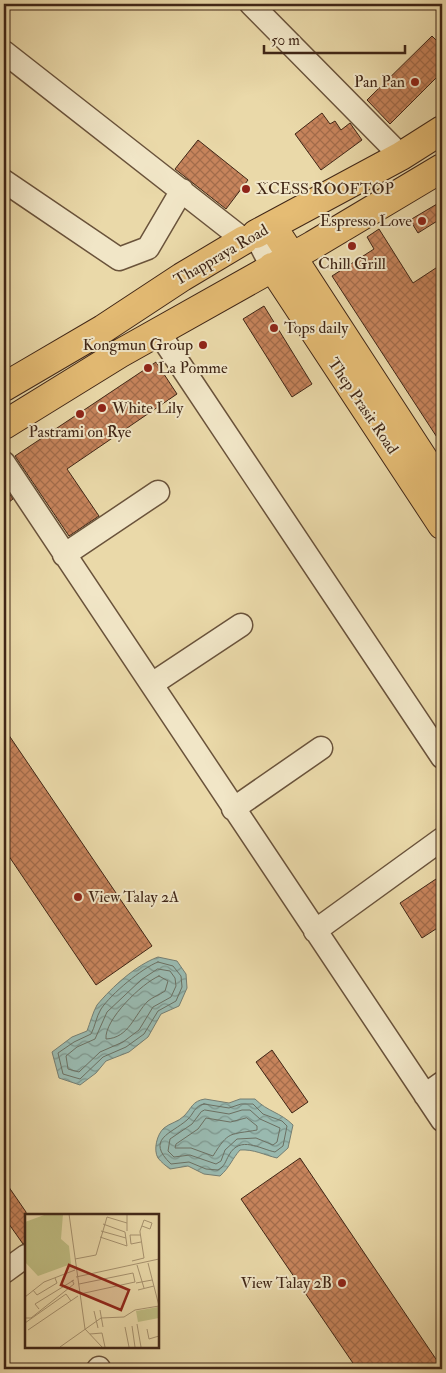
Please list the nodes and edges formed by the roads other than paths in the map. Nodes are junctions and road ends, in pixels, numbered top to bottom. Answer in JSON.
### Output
{"nodes":[{"id":1,"x":251,"y":4,"type":"edge"},
{"id":2,"x":4,"y":52,"type":"edge"},
{"id":3,"x":442,"y":130,"type":"edge"},
{"id":4,"x":401,"y":156,"type":"junction"},
{"id":5,"x":442,"y":168,"type":"edge"},
{"id":6,"x":4,"y":181,"type":"edge"},
{"id":7,"x":182,"y":190,"type":"junction"},
{"id":8,"x":257,"y":233,"type":"junction"},
{"id":9,"x":282,"y":262,"type":"junction"},
{"id":10,"x":159,"y":333,"type":"junction"},
{"id":11,"x":4,"y":387,"type":"edge"},
{"id":12,"x":4,"y":424,"type":"edge"},
{"id":13,"x":4,"y":464,"type":"edge"},
{"id":14,"x":442,"y":487,"type":"edge"},
{"id":15,"x":158,"y":492,"type":"dead end"},
{"id":16,"x":442,"y":525,"type":"edge"},
{"id":17,"x":64,"y":555,"type":"junction"},
{"id":18,"x":241,"y":625,"type":"dead end"},
{"id":19,"x":152,"y":684,"type":"junction"},
{"id":20,"x":321,"y":748,"type":"dead end"},
{"id":21,"x":442,"y":757,"type":"edge"},
{"id":22,"x":233,"y":810,"type":"junction"},
{"id":23,"x":442,"y":839,"type":"edge"},
{"id":24,"x":315,"y":932,"type":"junction"},
{"id":25,"x":434,"y":1089,"type":"edge"},
{"id":26,"x":442,"y":1120,"type":"edge"},
{"id":27,"x":25,"y":1257,"type":"edge"},
{"id":28,"x":4,"y":1272,"type":"edge"}],
"edges":[{"from":1,"to":4,"type":"street"},
{"from":2,"to":7,"type":"street"},
{"from":3,"to":4,"type":"main road","name":"Thappraya Road"},
{"from":4,"to":8,"type":"main road","name":"Thappraya Road"},
{"from":5,"to":9,"type":"main road"},
{"from":6,"to":7,"type":"street"},
{"from":7,"to":8,"type":"street"},
{"from":8,"to":9,"type":"main road","name":"Thep Prasit Road"},
{"from":8,"to":11,"type":"main road","name":"Thappraya Road"},
{"from":9,"to":10,"type":"main road"},
{"from":9,"to":14,"type":"main road","name":"Thep Prasit Road"},
{"from":9,"to":16,"type":"main road","name":"Thep Prasit Road"},
{"from":10,"to":12,"type":"main road"},
{"from":10,"to":21,"type":"street"},
{"from":13,"to":17,"type":"street"},
{"from":15,"to":17,"type":"street"},
{"from":17,"to":19,"type":"street"},
{"from":18,"to":19,"type":"street"},
{"from":19,"to":22,"type":"street"},
{"from":20,"to":22,"type":"street"},
{"from":22,"to":24,"type":"street"},
{"from":23,"to":24,"type":"street"},
{"from":24,"to":25,"type":"street"},
{"from":25,"to":26,"type":"street"},
{"from":27,"to":28,"type":"street"}]}
